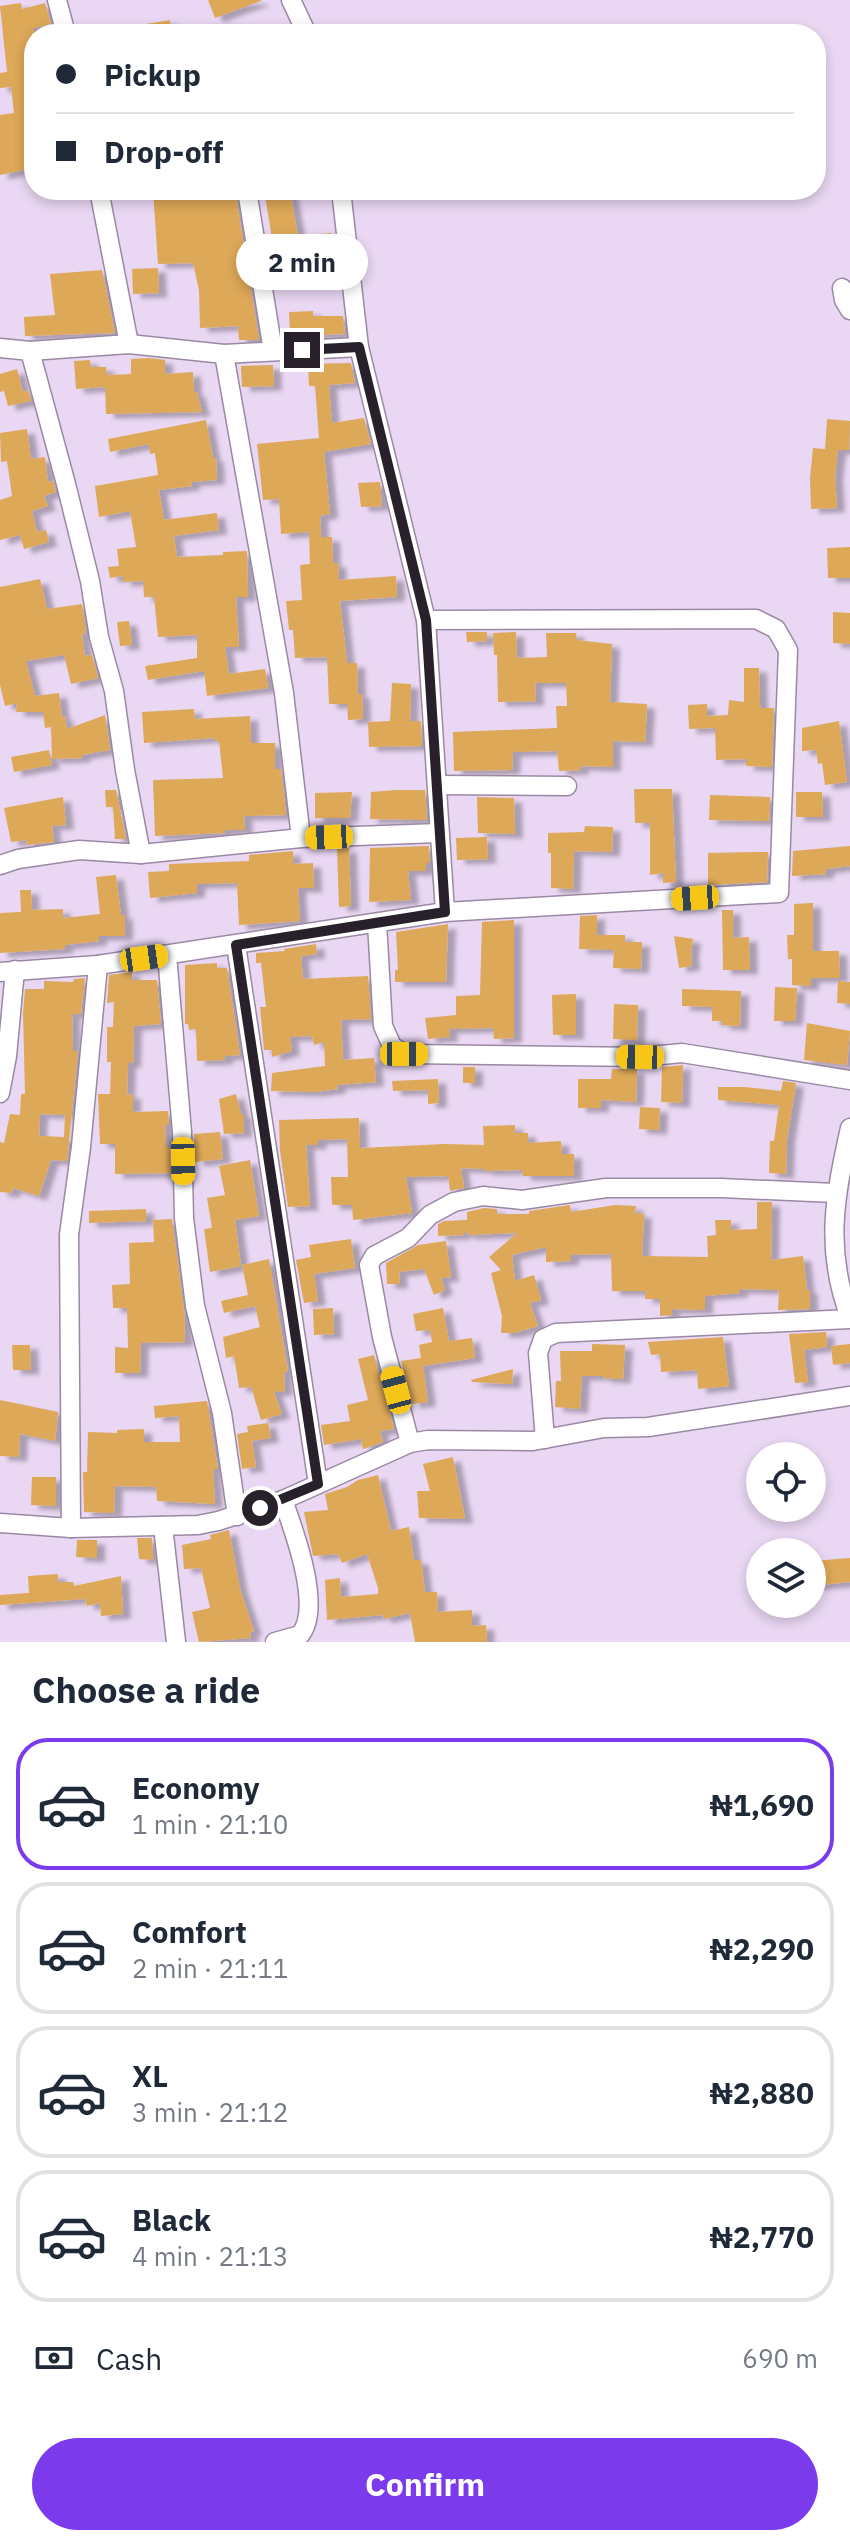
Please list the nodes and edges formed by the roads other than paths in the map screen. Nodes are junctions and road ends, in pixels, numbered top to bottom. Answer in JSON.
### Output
{"nodes":[{"id":1,"x":57,"y":0,"type":"edge"},
{"id":2,"x":291,"y":0,"type":"edge"},
{"id":3,"x":63,"y":24,"type":"edge"},
{"id":4,"x":302,"y":24,"type":"edge"},
{"id":5,"x":101,"y":200,"type":"edge"},
{"id":6,"x":249,"y":200,"type":"edge"},
{"id":7,"x":342,"y":200,"type":"edge"},
{"id":8,"x":842,"y":288,"type":"dead end"},
{"id":9,"x":850,"y":310,"type":"edge"},
{"id":10,"x":129,"y":344,"type":"junction"},
{"id":11,"x":359,"y":347,"type":"junction"},
{"id":12,"x":0,"y":348,"type":"edge"},
{"id":13,"x":30,"y":351,"type":"junction"},
{"id":14,"x":273,"y":351,"type":"junction"},
{"id":15,"x":224,"y":354,"type":"junction"},
{"id":16,"x":426,"y":620,"type":"junction"},
{"id":17,"x":439,"y":785,"type":"junction"},
{"id":18,"x":567,"y":786,"type":"dead end"},
{"id":19,"x":439,"y":833,"type":"junction"},
{"id":20,"x":301,"y":838,"type":"junction"},
{"id":21,"x":141,"y":854,"type":"junction"},
{"id":22,"x":0,"y":865,"type":"edge"},
{"id":23,"x":445,"y":912,"type":"junction"},
{"id":24,"x":377,"y":923,"type":"junction"},
{"id":25,"x":236,"y":945,"type":"junction"},
{"id":26,"x":167,"y":955,"type":"junction"},
{"id":27,"x":98,"y":965,"type":"junction"},
{"id":28,"x":7,"y":971,"type":"edge"},
{"id":29,"x":850,"y":1080,"type":"edge"},
{"id":30,"x":0,"y":1093,"type":"edge"},
{"id":31,"x":850,"y":1128,"type":"edge"},
{"id":32,"x":835,"y":1193,"type":"junction"},
{"id":33,"x":850,"y":1318,"type":"edge"},
{"id":34,"x":850,"y":1396,"type":"edge"},
{"id":35,"x":545,"y":1439,"type":"junction"},
{"id":36,"x":410,"y":1443,"type":"junction"},
{"id":37,"x":318,"y":1484,"type":"junction"},
{"id":38,"x":283,"y":1500,"type":"junction"},
{"id":39,"x":237,"y":1516,"type":"junction"},
{"id":40,"x":0,"y":1523,"type":"edge"},
{"id":41,"x":163,"y":1526,"type":"junction"},
{"id":42,"x":71,"y":1528,"type":"junction"},
{"id":43,"x":176,"y":1642,"type":"edge"},
{"id":44,"x":275,"y":1642,"type":"edge"}],
"edges":[{"from":1,"to":3,"type":"street"},
{"from":2,"to":4,"type":"street"},
{"from":5,"to":10,"type":"street"},
{"from":6,"to":14,"type":"street"},
{"from":7,"to":11,"type":"street"},
{"from":8,"to":9,"type":"street"},
{"from":10,"to":13,"type":"street"},
{"from":10,"to":15,"type":"street"},
{"from":11,"to":14,"type":"street"},
{"from":11,"to":16,"type":"street"},
{"from":12,"to":13,"type":"street"},
{"from":13,"to":21,"type":"street"},
{"from":14,"to":15,"type":"street"},
{"from":15,"to":20,"type":"street"},
{"from":16,"to":17,"type":"street"},
{"from":16,"to":23,"type":"street"},
{"from":17,"to":18,"type":"street"},
{"from":17,"to":19,"type":"street"},
{"from":19,"to":20,"type":"street"},
{"from":19,"to":23,"type":"street"},
{"from":20,"to":21,"type":"street"},
{"from":21,"to":22,"type":"street"},
{"from":23,"to":24,"type":"street"},
{"from":24,"to":25,"type":"street"},
{"from":24,"to":29,"type":"street"},
{"from":25,"to":26,"type":"street"},
{"from":25,"to":37,"type":"street"},
{"from":26,"to":27,"type":"street"},
{"from":26,"to":39,"type":"street"},
{"from":27,"to":28,"type":"street"},
{"from":27,"to":42,"type":"street"},
{"from":28,"to":30,"type":"street"},
{"from":31,"to":32,"type":"street"},
{"from":32,"to":33,"type":"street"},
{"from":32,"to":36,"type":"street"},
{"from":33,"to":35,"type":"street"},
{"from":34,"to":35,"type":"street"},
{"from":35,"to":36,"type":"street"},
{"from":36,"to":37,"type":"street"},
{"from":37,"to":38,"type":"street"},
{"from":38,"to":39,"type":"street"},
{"from":38,"to":44,"type":"street"},
{"from":39,"to":41,"type":"street"},
{"from":40,"to":42,"type":"street"},
{"from":41,"to":42,"type":"street"},
{"from":41,"to":43,"type":"street"}]}
